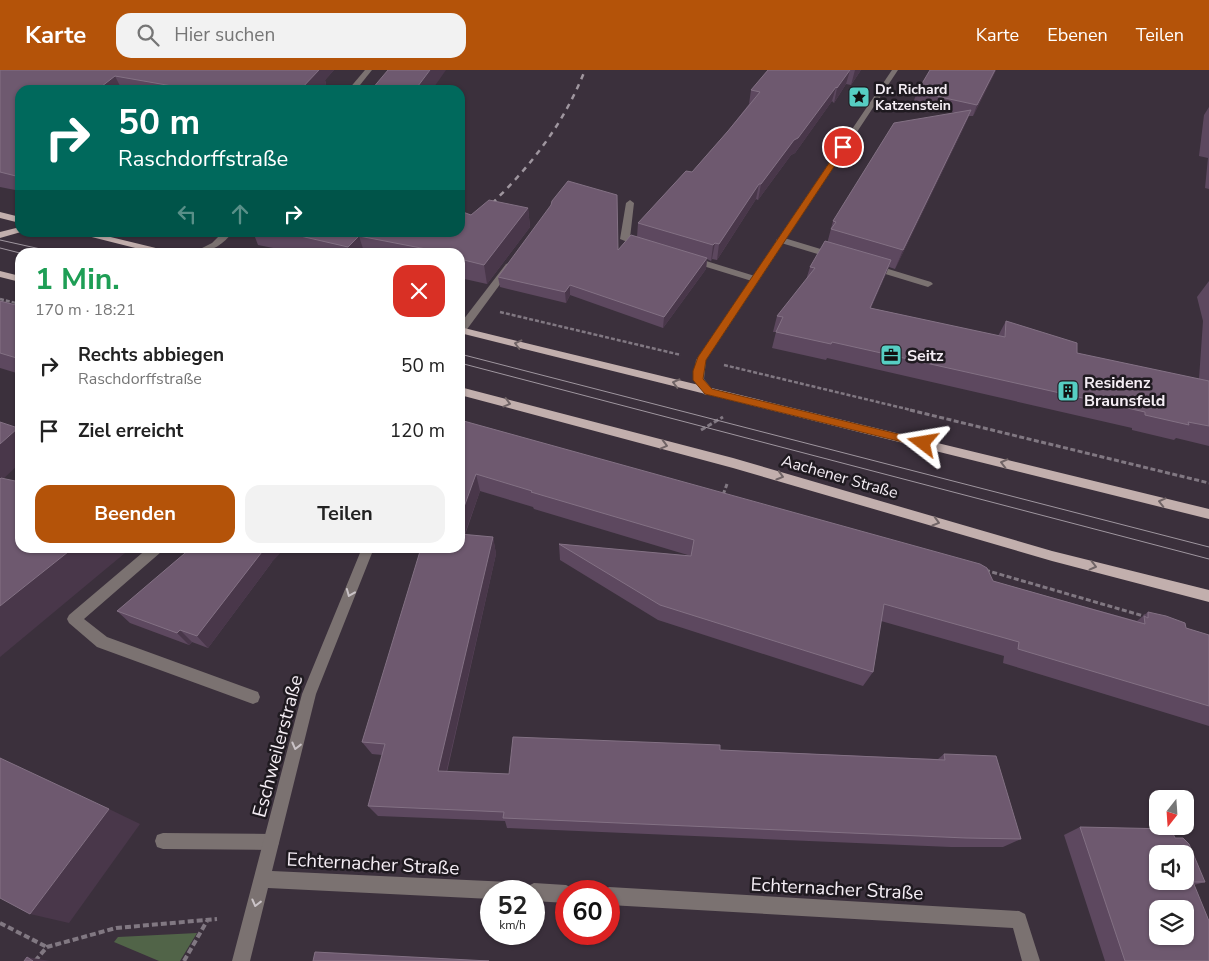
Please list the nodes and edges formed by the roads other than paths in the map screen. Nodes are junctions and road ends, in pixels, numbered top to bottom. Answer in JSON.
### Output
{"nodes":[{"id":1,"x":369,"y":70,"type":"edge"},
{"id":2,"x":895,"y":70,"type":"edge"},
{"id":3,"x":356,"y":85,"type":"edge"},
{"id":4,"x":630,"y":203,"type":"dead end"},
{"id":5,"x":0,"y":215,"type":"edge"},
{"id":6,"x":15,"y":219,"type":"edge"},
{"id":7,"x":15,"y":231,"type":"edge"},
{"id":8,"x":0,"y":235,"type":"edge"},
{"id":9,"x":97,"y":237,"type":"edge"},
{"id":10,"x":224,"y":237,"type":"edge"},
{"id":11,"x":781,"y":240,"type":"junction"},
{"id":12,"x":144,"y":248,"type":"edge"},
{"id":13,"x":209,"y":248,"type":"edge"},
{"id":14,"x":653,"y":248,"type":"edge"},
{"id":15,"x":515,"y":256,"type":"edge"},
{"id":16,"x":681,"y":256,"type":"edge"},
{"id":17,"x":845,"y":259,"type":"edge"},
{"id":18,"x":864,"y":265,"type":"edge"},
{"id":19,"x":1,"y":275,"type":"edge"},
{"id":20,"x":15,"y":277,"type":"edge"},
{"id":21,"x":755,"y":279,"type":"junction"},
{"id":22,"x":928,"y":284,"type":"dead end"},
{"id":23,"x":465,"y":325,"type":"edge"},
{"id":24,"x":465,"y":331,"type":"edge"},
{"id":25,"x":465,"y":392,"type":"edge"},
{"id":26,"x":713,"y":393,"type":"junction"},
{"id":27,"x":1209,"y":514,"type":"edge"},
{"id":28,"x":150,"y":553,"type":"edge"},
{"id":29,"x":366,"y":553,"type":"edge"},
{"id":30,"x":1209,"y":596,"type":"edge"},
{"id":31,"x":253,"y":697,"type":"dead end"},
{"id":32,"x":164,"y":841,"type":"dead end"},
{"id":33,"x":272,"y":842,"type":"junction"},
{"id":34,"x":262,"y":879,"type":"junction"},
{"id":35,"x":480,"y":889,"type":"edge"},
{"id":36,"x":620,"y":897,"type":"edge"},
{"id":37,"x":240,"y":961,"type":"edge"},
{"id":38,"x":1032,"y":961,"type":"edge"}],
"edges":[{"from":1,"to":3,"type":"street"},
{"from":2,"to":11,"type":"street"},
{"from":4,"to":14,"type":"street"},
{"from":5,"to":6,"type":"main road"},
{"from":7,"to":8,"type":"main road"},
{"from":9,"to":12,"type":"main road"},
{"from":10,"to":13,"type":"street"},
{"from":11,"to":17,"type":"street"},
{"from":11,"to":21,"type":"street"},
{"from":15,"to":23,"type":"street"},
{"from":16,"to":21,"type":"street"},
{"from":18,"to":22,"type":"street"},
{"from":19,"to":20,"type":"main road"},
{"from":21,"to":26,"type":"street"},
{"from":26,"to":24,"type":"main road","one_way":true},
{"from":25,"to":30,"type":"main road","name":"Aachener Straße","one_way":true},
{"from":27,"to":26,"type":"main road","one_way":true},
{"from":28,"to":31,"type":"street"},
{"from":29,"to":33,"type":"street","name":"Eschweilerstraße","one_way":true},
{"from":32,"to":33,"type":"street"},
{"from":33,"to":34,"type":"street","name":"Eschweilerstraße"},
{"from":34,"to":35,"type":"street","name":"Echternacher Straße"},
{"from":34,"to":37,"type":"street","name":"Eschweilerstraße","one_way":true},
{"from":36,"to":38,"type":"street","name":"Echternacher Straße"}]}
